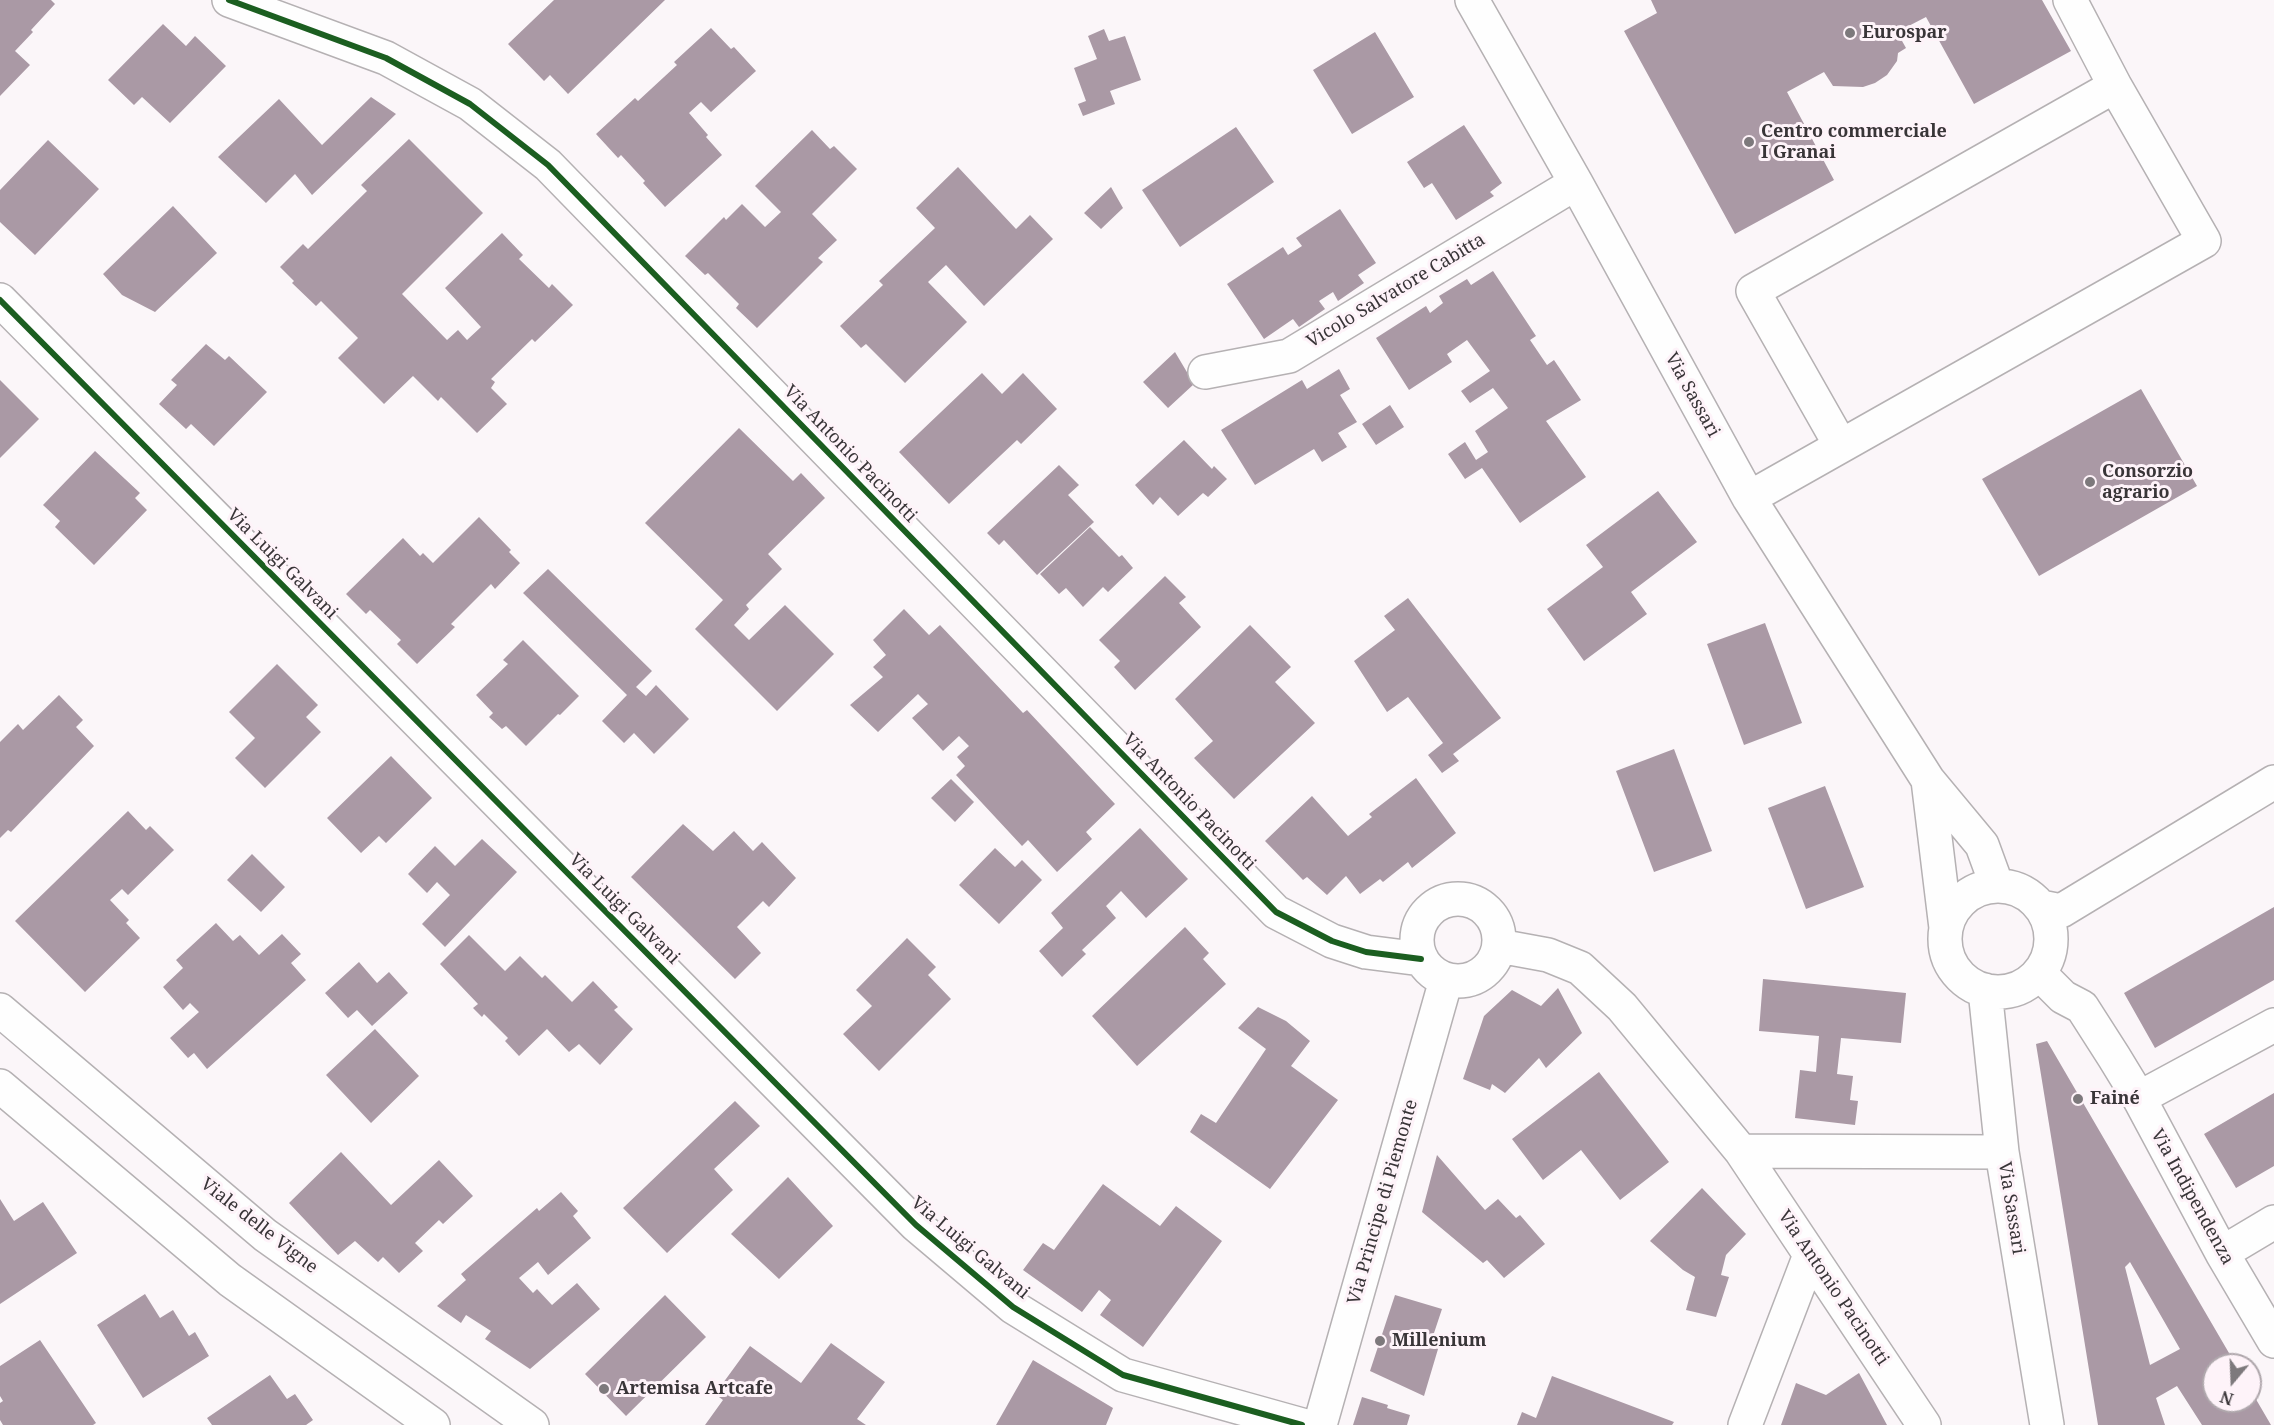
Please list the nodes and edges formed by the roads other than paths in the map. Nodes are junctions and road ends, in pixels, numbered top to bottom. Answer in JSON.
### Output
{"nodes":[{"id":1,"x":229,"y":0,"type":"edge"},
{"id":2,"x":1472,"y":0,"type":"edge"},
{"id":3,"x":2070,"y":0,"type":"edge"},
{"id":4,"x":2115,"y":86,"type":"junction"},
{"id":5,"x":1576,"y":183,"type":"junction"},
{"id":6,"x":0,"y":300,"type":"edge"},
{"id":7,"x":1205,"y":372,"type":"dead end"},
{"id":8,"x":1841,"y":446,"type":"junction"},
{"id":9,"x":1749,"y":498,"type":"junction"},
{"id":10,"x":1928,"y":780,"type":"junction"},
{"id":11,"x":2274,"y":782,"type":"edge"},
{"id":12,"x":1997,"y":886,"type":"junction"},
{"id":13,"x":2041,"y":907,"type":"junction"},
{"id":14,"x":1946,"y":928,"type":"junction"},
{"id":15,"x":1499,"y":946,"type":"junction"},
{"id":16,"x":1421,"y":959,"type":"junction"},
{"id":17,"x":2039,"y":973,"type":"junction"},
{"id":18,"x":1446,"y":980,"type":"junction"},
{"id":19,"x":1985,"y":990,"type":"junction"},
{"id":20,"x":0,"y":1010,"type":"edge"},
{"id":21,"x":2274,"y":1025,"type":"edge"},
{"id":22,"x":0,"y":1086,"type":"edge"},
{"id":23,"x":2139,"y":1098,"type":"junction"},
{"id":24,"x":1741,"y":1151,"type":"junction"},
{"id":25,"x":2002,"y":1152,"type":"junction"},
{"id":26,"x":2274,"y":1222,"type":"edge"},
{"id":27,"x":2222,"y":1253,"type":"junction"},
{"id":28,"x":1810,"y":1255,"type":"junction"},
{"id":29,"x":2274,"y":1341,"type":"edge"},
{"id":30,"x":2044,"y":1421,"type":"edge"},
{"id":31,"x":433,"y":1425,"type":"edge"},
{"id":32,"x":532,"y":1425,"type":"edge"},
{"id":33,"x":1302,"y":1425,"type":"edge"},
{"id":34,"x":1320,"y":1425,"type":"edge"},
{"id":35,"x":1745,"y":1425,"type":"edge"},
{"id":36,"x":1924,"y":1425,"type":"edge"}],
"edges":[{"from":1,"to":16,"type":"street","name":"Via Antonio Pacinotti"},
{"from":2,"to":5,"type":"street","name":"Via Sassari"},
{"from":3,"to":4,"type":"street"},
{"from":4,"to":8,"type":"street"},
{"from":4,"to":8,"type":"street"},
{"from":5,"to":7,"type":"street","name":"Vicolo Salvatore Cabitta"},
{"from":5,"to":9,"type":"street","name":"Via Sassari"},
{"from":6,"to":33,"type":"street","name":"Via Luigi Galvani"},
{"from":8,"to":9,"type":"street"},
{"from":9,"to":10,"type":"street","name":"Via Sassari"},
{"from":10,"to":12,"type":"street","name":"Via Sassari"},
{"from":10,"to":14,"type":"street","name":"Via Sassari"},
{"from":11,"to":13,"type":"street"},
{"from":12,"to":13,"type":"street"},
{"from":12,"to":14,"type":"street"},
{"from":13,"to":17,"type":"street"},
{"from":14,"to":19,"type":"street","name":"Via Sassari"},
{"from":15,"to":16,"type":"street"},
{"from":15,"to":18,"type":"street"},
{"from":15,"to":24,"type":"street","name":"Via Antonio Pacinotti"},
{"from":16,"to":18,"type":"street"},
{"from":17,"to":19,"type":"street"},
{"from":17,"to":23,"type":"street","name":"Via Indipendenza"},
{"from":18,"to":34,"type":"street","name":"Via Principe di Piemonte"},
{"from":19,"to":25,"type":"street","name":"Via Sassari"},
{"from":20,"to":32,"type":"street","name":"Viale delle Vigne"},
{"from":21,"to":23,"type":"street"},
{"from":22,"to":31,"type":"street"},
{"from":23,"to":27,"type":"street","name":"Via Indipendenza"},
{"from":24,"to":25,"type":"street"},
{"from":24,"to":28,"type":"street","name":"Via Antonio Pacinotti"},
{"from":25,"to":30,"type":"street","name":"Via Sassari"},
{"from":26,"to":27,"type":"street"},
{"from":27,"to":29,"type":"street","name":"Via Indipendenza"},
{"from":28,"to":35,"type":"street"},
{"from":28,"to":36,"type":"street","name":"Via Antonio Pacinotti"}]}
